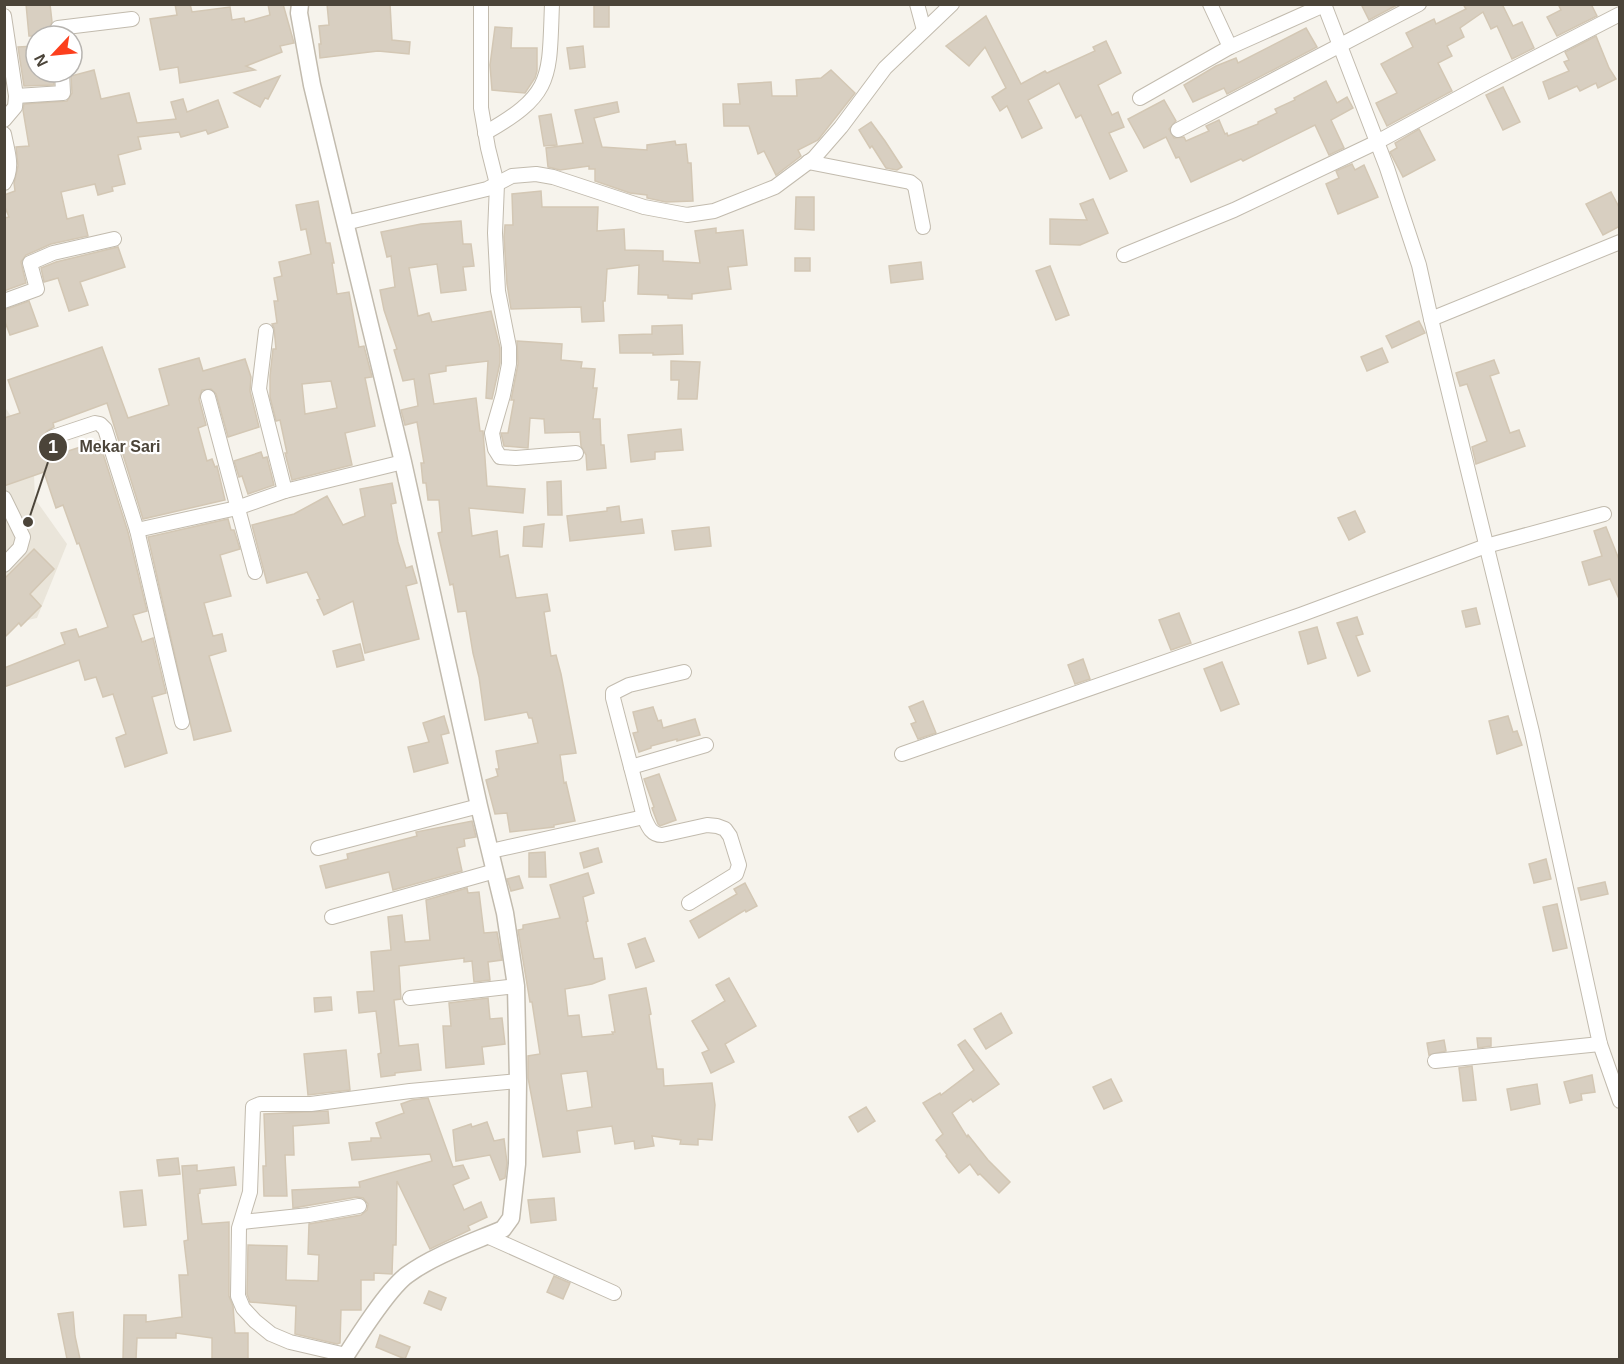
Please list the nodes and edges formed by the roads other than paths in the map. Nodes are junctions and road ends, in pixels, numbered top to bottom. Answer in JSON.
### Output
{"nodes":[{"id":1,"x":300,"y":4,"type":"edge"},
{"id":2,"x":481,"y":4,"type":"edge"},
{"id":3,"x":552,"y":4,"type":"edge"},
{"id":4,"x":917,"y":4,"type":"edge"},
{"id":5,"x":952,"y":4,"type":"edge"},
{"id":6,"x":1210,"y":4,"type":"edge"},
{"id":7,"x":1419,"y":4,"type":"edge"},
{"id":8,"x":1324,"y":5,"type":"edge"},
{"id":9,"x":1620,"y":14,"type":"edge"},
{"id":10,"x":4,"y":16,"type":"edge"},
{"id":11,"x":132,"y":19,"type":"dead end"},
{"id":12,"x":84,"y":25,"type":"edge"},
{"id":13,"x":924,"y":30,"type":"junction"},
{"id":14,"x":1341,"y":45,"type":"junction"},
{"id":15,"x":1230,"y":47,"type":"junction"},
{"id":16,"x":63,"y":84,"type":"edge"},
{"id":17,"x":16,"y":96,"type":"junction"},
{"id":18,"x":1140,"y":98,"type":"dead end"},
{"id":19,"x":4,"y":120,"type":"edge"},
{"id":20,"x":1178,"y":130,"type":"dead end"},
{"id":21,"x":485,"y":133,"type":"junction"},
{"id":22,"x":4,"y":134,"type":"edge"},
{"id":23,"x":1377,"y":142,"type":"junction"},
{"id":24,"x":808,"y":162,"type":"junction"},
{"id":25,"x":4,"y":183,"type":"edge"},
{"id":26,"x":497,"y":184,"type":"junction"},
{"id":27,"x":345,"y":224,"type":"junction"},
{"id":28,"x":923,"y":227,"type":"dead end"},
{"id":29,"x":114,"y":239,"type":"dead end"},
{"id":30,"x":1620,"y":242,"type":"edge"},
{"id":31,"x":1124,"y":255,"type":"dead end"},
{"id":32,"x":4,"y":301,"type":"edge"},
{"id":33,"x":1431,"y":319,"type":"junction"},
{"id":34,"x":266,"y":332,"type":"dead end"},
{"id":35,"x":208,"y":397,"type":"dead end"},
{"id":36,"x":52,"y":437,"type":"dead end"},
{"id":37,"x":576,"y":453,"type":"dead end"},
{"id":38,"x":404,"y":462,"type":"junction"},
{"id":39,"x":285,"y":491,"type":"junction"},
{"id":40,"x":4,"y":498,"type":"edge"},
{"id":41,"x":237,"y":508,"type":"junction"},
{"id":42,"x":1604,"y":514,"type":"dead end"},
{"id":43,"x":137,"y":530,"type":"junction"},
{"id":44,"x":1486,"y":546,"type":"junction"},
{"id":45,"x":4,"y":565,"type":"edge"},
{"id":46,"x":255,"y":572,"type":"dead end"},
{"id":47,"x":684,"y":672,"type":"dead end"},
{"id":48,"x":182,"y":722,"type":"dead end"},
{"id":49,"x":706,"y":745,"type":"dead end"},
{"id":50,"x":902,"y":754,"type":"dead end"},
{"id":51,"x":631,"y":766,"type":"junction"},
{"id":52,"x":479,"y":806,"type":"junction"},
{"id":53,"x":644,"y":817,"type":"junction"},
{"id":54,"x":318,"y":848,"type":"dead end"},
{"id":55,"x":491,"y":851,"type":"junction"},
{"id":56,"x":495,"y":871,"type":"junction"},
{"id":57,"x":689,"y":903,"type":"dead end"},
{"id":58,"x":332,"y":917,"type":"dead end"},
{"id":59,"x":516,"y":986,"type":"junction"},
{"id":60,"x":410,"y":998,"type":"dead end"},
{"id":61,"x":1600,"y":1044,"type":"junction"},
{"id":62,"x":1435,"y":1061,"type":"dead end"},
{"id":63,"x":518,"y":1081,"type":"junction"},
{"id":64,"x":1620,"y":1101,"type":"edge"},
{"id":65,"x":359,"y":1206,"type":"dead end"},
{"id":66,"x":242,"y":1222,"type":"junction"},
{"id":67,"x":487,"y":1236,"type":"junction"},
{"id":68,"x":614,"y":1293,"type":"dead end"},
{"id":69,"x":344,"y":1357,"type":"edge"}],
"edges":[{"from":1,"to":27,"type":"street"},
{"from":2,"to":21,"type":"street"},
{"from":3,"to":21,"type":"street"},
{"from":4,"to":13,"type":"street"},
{"from":5,"to":13,"type":"street"},
{"from":6,"to":15,"type":"street"},
{"from":7,"to":14,"type":"street"},
{"from":8,"to":14,"type":"street"},
{"from":8,"to":15,"type":"street"},
{"from":9,"to":23,"type":"street"},
{"from":10,"to":17,"type":"street"},
{"from":11,"to":12,"type":"street"},
{"from":13,"to":24,"type":"street"},
{"from":14,"to":20,"type":"street"},
{"from":14,"to":23,"type":"street"},
{"from":15,"to":18,"type":"street"},
{"from":16,"to":17,"type":"street"},
{"from":17,"to":19,"type":"street"},
{"from":21,"to":26,"type":"street"},
{"from":22,"to":25,"type":"street"},
{"from":23,"to":31,"type":"street"},
{"from":23,"to":33,"type":"street"},
{"from":24,"to":26,"type":"street"},
{"from":24,"to":28,"type":"street"},
{"from":26,"to":27,"type":"street"},
{"from":26,"to":37,"type":"street"},
{"from":27,"to":38,"type":"street"},
{"from":29,"to":32,"type":"street"},
{"from":30,"to":33,"type":"street"},
{"from":33,"to":44,"type":"street"},
{"from":34,"to":39,"type":"street"},
{"from":35,"to":41,"type":"street"},
{"from":36,"to":43,"type":"street"},
{"from":38,"to":39,"type":"street"},
{"from":38,"to":52,"type":"street"},
{"from":39,"to":41,"type":"street"},
{"from":40,"to":45,"type":"street"},
{"from":41,"to":43,"type":"street"},
{"from":41,"to":46,"type":"street"},
{"from":42,"to":44,"type":"street"},
{"from":43,"to":48,"type":"street"},
{"from":44,"to":50,"type":"street"},
{"from":44,"to":61,"type":"street"},
{"from":47,"to":51,"type":"street"},
{"from":49,"to":51,"type":"street"},
{"from":51,"to":53,"type":"street"},
{"from":52,"to":54,"type":"street"},
{"from":52,"to":55,"type":"street"},
{"from":53,"to":55,"type":"street"},
{"from":53,"to":57,"type":"street"},
{"from":55,"to":56,"type":"street"},
{"from":56,"to":58,"type":"street"},
{"from":56,"to":59,"type":"street"},
{"from":59,"to":60,"type":"street"},
{"from":59,"to":63,"type":"street"},
{"from":61,"to":62,"type":"street"},
{"from":61,"to":64,"type":"street"},
{"from":63,"to":66,"type":"street"},
{"from":63,"to":67,"type":"street"},
{"from":65,"to":66,"type":"street"},
{"from":66,"to":69,"type":"street"},
{"from":67,"to":68,"type":"street"},
{"from":67,"to":69,"type":"street"}]}
